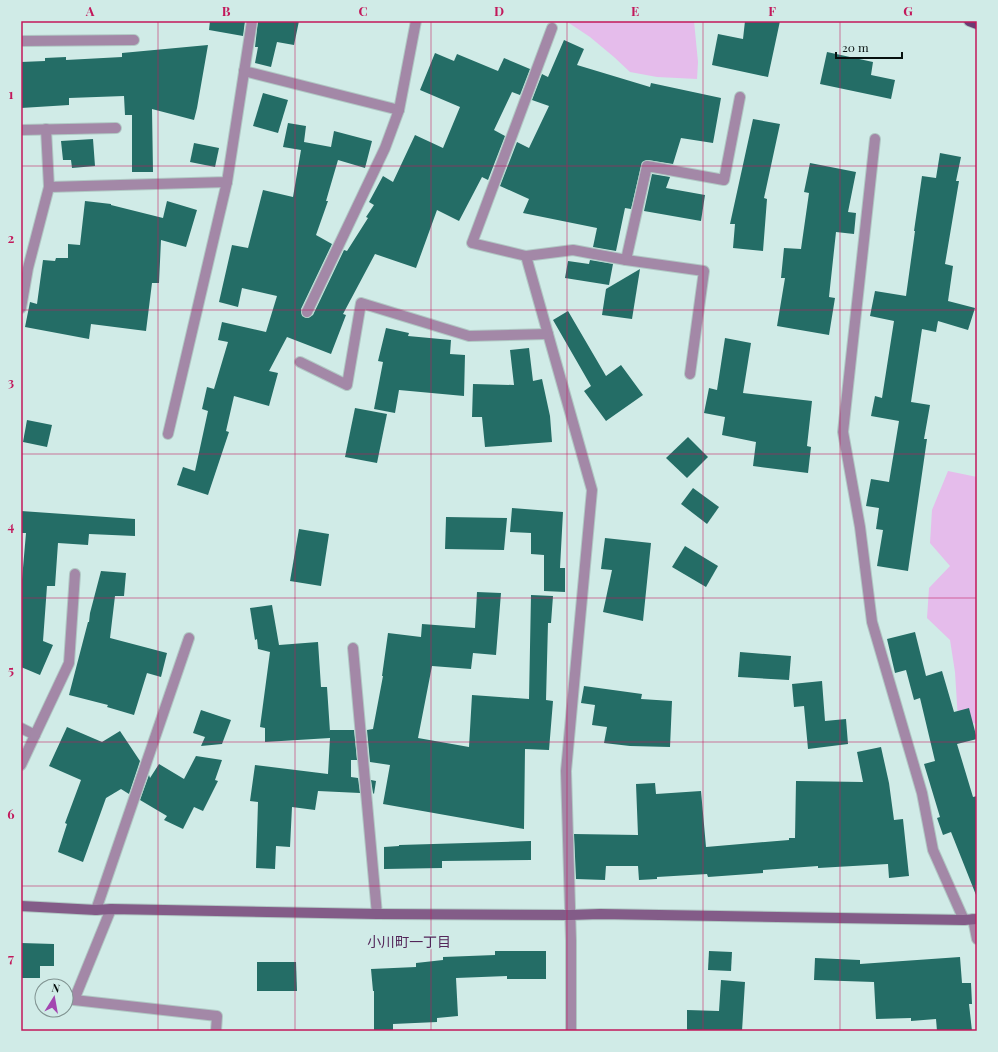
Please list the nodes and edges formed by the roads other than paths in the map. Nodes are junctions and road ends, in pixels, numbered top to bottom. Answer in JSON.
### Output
{"nodes":[{"id":1,"x":252,"y":21,"type":"edge"},
{"id":2,"x":416,"y":21,"type":"edge"},
{"id":3,"x":969,"y":21,"type":"edge"},
{"id":4,"x":977,"y":24,"type":"edge"},
{"id":5,"x":552,"y":28,"type":"dead end"},
{"id":6,"x":134,"y":40,"type":"dead end"},
{"id":7,"x":21,"y":41,"type":"edge"},
{"id":8,"x":244,"y":71,"type":"junction"},
{"id":9,"x":740,"y":97,"type":"dead end"},
{"id":10,"x":399,"y":110,"type":"junction"},
{"id":11,"x":116,"y":128,"type":"dead end"},
{"id":12,"x":21,"y":130,"type":"edge"},
{"id":13,"x":46,"y":130,"type":"junction"},
{"id":14,"x":875,"y":139,"type":"dead end"},
{"id":15,"x":227,"y":182,"type":"junction"},
{"id":16,"x":49,"y":187,"type":"junction"},
{"id":17,"x":526,"y":256,"type":"junction"},
{"id":18,"x":626,"y":260,"type":"junction"},
{"id":19,"x":21,"y":308,"type":"edge"},
{"id":20,"x":307,"y":312,"type":"dead end"},
{"id":21,"x":548,"y":334,"type":"junction"},
{"id":22,"x":300,"y":362,"type":"dead end"},
{"id":23,"x":690,"y":374,"type":"dead end"},
{"id":24,"x":168,"y":434,"type":"dead end"},
{"id":25,"x":75,"y":574,"type":"dead end"},
{"id":26,"x":189,"y":638,"type":"dead end"},
{"id":27,"x":353,"y":648,"type":"dead end"},
{"id":28,"x":21,"y":728,"type":"edge"},
{"id":29,"x":35,"y":735,"type":"junction"},
{"id":30,"x":21,"y":765,"type":"edge"},
{"id":31,"x":21,"y":906,"type":"edge"},
{"id":32,"x":112,"y":909,"type":"junction"},
{"id":33,"x":96,"y":910,"type":"junction"},
{"id":34,"x":377,"y":914,"type":"junction"},
{"id":35,"x":570,"y":915,"type":"junction"},
{"id":36,"x":971,"y":919,"type":"edge"},
{"id":37,"x":977,"y":939,"type":"edge"},
{"id":38,"x":216,"y":1031,"type":"edge"},
{"id":39,"x":571,"y":1031,"type":"edge"}],
"edges":[{"from":1,"to":8,"type":"street"},
{"from":2,"to":10,"type":"street"},
{"from":3,"to":4,"type":"main road"},
{"from":5,"to":17,"type":"street"},
{"from":6,"to":7,"type":"street"},
{"from":8,"to":10,"type":"street"},
{"from":8,"to":15,"type":"street"},
{"from":9,"to":18,"type":"street"},
{"from":10,"to":20,"type":"street"},
{"from":11,"to":13,"type":"street"},
{"from":12,"to":13,"type":"street"},
{"from":13,"to":16,"type":"street"},
{"from":14,"to":36,"type":"street"},
{"from":15,"to":16,"type":"street"},
{"from":15,"to":24,"type":"street"},
{"from":16,"to":19,"type":"street"},
{"from":17,"to":18,"type":"street"},
{"from":17,"to":21,"type":"street"},
{"from":18,"to":23,"type":"street"},
{"from":21,"to":22,"type":"street"},
{"from":21,"to":35,"type":"street"},
{"from":25,"to":29,"type":"street"},
{"from":26,"to":33,"type":"street"},
{"from":27,"to":34,"type":"street"},
{"from":28,"to":29,"type":"street"},
{"from":29,"to":30,"type":"street"},
{"from":31,"to":33,"type":"street"},
{"from":32,"to":33,"type":"street"},
{"from":32,"to":34,"type":"street"},
{"from":32,"to":38,"type":"street"},
{"from":34,"to":35,"type":"street"},
{"from":35,"to":36,"type":"street"},
{"from":35,"to":39,"type":"street"},
{"from":36,"to":37,"type":"street"}]}
